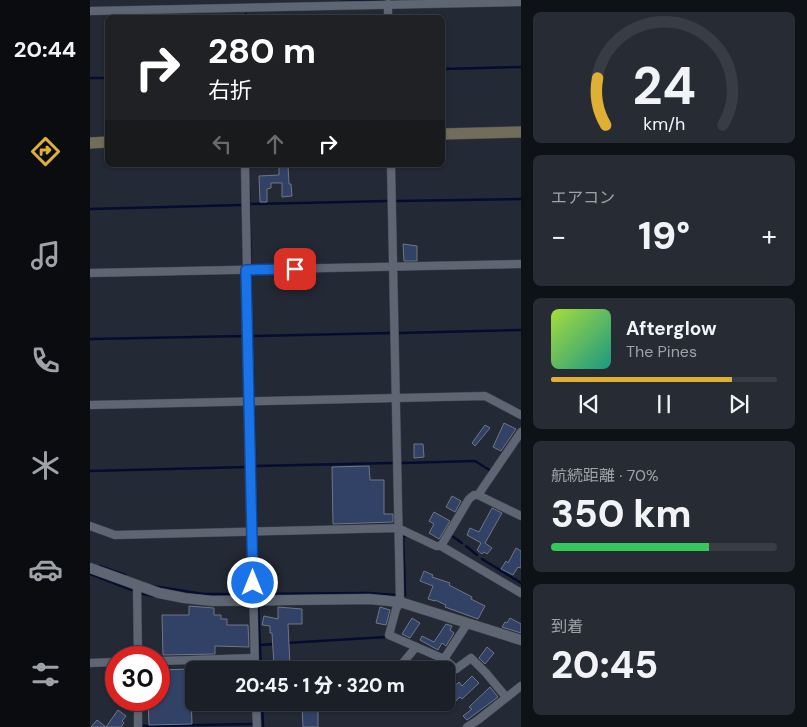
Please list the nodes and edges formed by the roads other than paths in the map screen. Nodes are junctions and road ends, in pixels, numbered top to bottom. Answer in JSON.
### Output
{"nodes":[{"id":1,"x":521,"y":2,"type":"edge"},
{"id":2,"x":388,"y":4,"type":"junction"},
{"id":3,"x":241,"y":9,"type":"junction"},
{"id":4,"x":90,"y":11,"type":"edge"},
{"id":5,"x":242,"y":15,"type":"edge"},
{"id":6,"x":388,"y":15,"type":"edge"},
{"id":7,"x":521,"y":132,"type":"edge"},
{"id":8,"x":445,"y":134,"type":"edge"},
{"id":9,"x":105,"y":142,"type":"edge"},
{"id":10,"x":90,"y":143,"type":"edge"},
{"id":11,"x":245,"y":167,"type":"edge"},
{"id":12,"x":391,"y":167,"type":"edge"},
{"id":13,"x":521,"y":264,"type":"edge"},
{"id":14,"x":394,"y":267,"type":"junction"},
{"id":15,"x":249,"y":270,"type":"junction"},
{"id":16,"x":90,"y":273,"type":"edge"},
{"id":17,"x":396,"y":398,"type":"junction"},
{"id":18,"x":253,"y":401,"type":"junction"},
{"id":19,"x":90,"y":405,"type":"edge"},
{"id":20,"x":521,"y":415,"type":"edge"},
{"id":21,"x":521,"y":432,"type":"edge"},
{"id":22,"x":478,"y":494,"type":"junction"},
{"id":23,"x":521,"y":516,"type":"edge"},
{"id":24,"x":90,"y":526,"type":"edge"},
{"id":25,"x":398,"y":528,"type":"junction"},
{"id":26,"x":256,"y":532,"type":"junction"},
{"id":27,"x":441,"y":546,"type":"junction"},
{"id":28,"x":90,"y":568,"type":"edge"},
{"id":29,"x":136,"y":585,"type":"junction"},
{"id":30,"x":521,"y":593,"type":"edge"},
{"id":31,"x":253,"y":600,"type":"junction"},
{"id":32,"x":400,"y":602,"type":"junction"},
{"id":33,"x":467,"y":624,"type":"junction"},
{"id":34,"x":521,"y":640,"type":"edge"},
{"id":35,"x":138,"y":646,"type":"edge"},
{"id":36,"x":416,"y":647,"type":"junction"},
{"id":37,"x":254,"y":658,"type":"junction"},
{"id":38,"x":444,"y":659,"type":"junction"},
{"id":39,"x":170,"y":661,"type":"edge"},
{"id":40,"x":254,"y":661,"type":"edge"},
{"id":41,"x":404,"y":661,"type":"edge"},
{"id":42,"x":105,"y":662,"type":"edge"},
{"id":43,"x":90,"y":663,"type":"edge"},
{"id":44,"x":521,"y":686,"type":"edge"},
{"id":45,"x":506,"y":697,"type":"junction"},
{"id":46,"x":138,"y":711,"type":"edge"},
{"id":47,"x":256,"y":711,"type":"edge"},
{"id":48,"x":138,"y":727,"type":"edge"},
{"id":49,"x":257,"y":727,"type":"edge"},
{"id":50,"x":467,"y":727,"type":"edge"}],
"edges":[{"from":1,"to":2,"type":"street"},
{"from":2,"to":3,"type":"street"},
{"from":2,"to":6,"type":"street"},
{"from":3,"to":4,"type":"street"},
{"from":3,"to":5,"type":"street"},
{"from":7,"to":8,"type":"main road"},
{"from":9,"to":10,"type":"main road"},
{"from":11,"to":15,"type":"street"},
{"from":12,"to":14,"type":"street"},
{"from":13,"to":14,"type":"street"},
{"from":14,"to":15,"type":"street"},
{"from":14,"to":17,"type":"street"},
{"from":15,"to":16,"type":"street"},
{"from":15,"to":18,"type":"street"},
{"from":17,"to":18,"type":"street"},
{"from":17,"to":20,"type":"street"},
{"from":17,"to":25,"type":"street"},
{"from":18,"to":19,"type":"street"},
{"from":18,"to":26,"type":"street"},
{"from":21,"to":22,"type":"street"},
{"from":22,"to":23,"type":"street"},
{"from":22,"to":27,"type":"street"},
{"from":24,"to":26,"type":"street"},
{"from":25,"to":26,"type":"street"},
{"from":25,"to":27,"type":"street"},
{"from":25,"to":32,"type":"street"},
{"from":26,"to":31,"type":"street"},
{"from":27,"to":30,"type":"street"},
{"from":28,"to":29,"type":"street"},
{"from":29,"to":31,"type":"street"},
{"from":29,"to":35,"type":"street"},
{"from":31,"to":32,"type":"street"},
{"from":31,"to":37,"type":"street"},
{"from":32,"to":33,"type":"street"},
{"from":32,"to":36,"type":"street"},
{"from":33,"to":34,"type":"street"},
{"from":33,"to":38,"type":"street"},
{"from":36,"to":38,"type":"street"},
{"from":36,"to":41,"type":"street"},
{"from":37,"to":39,"type":"street"},
{"from":37,"to":40,"type":"street"},
{"from":38,"to":45,"type":"street"},
{"from":42,"to":43,"type":"street"},
{"from":44,"to":45,"type":"street"},
{"from":45,"to":50,"type":"street"},
{"from":46,"to":48,"type":"street"},
{"from":47,"to":49,"type":"street"}]}
